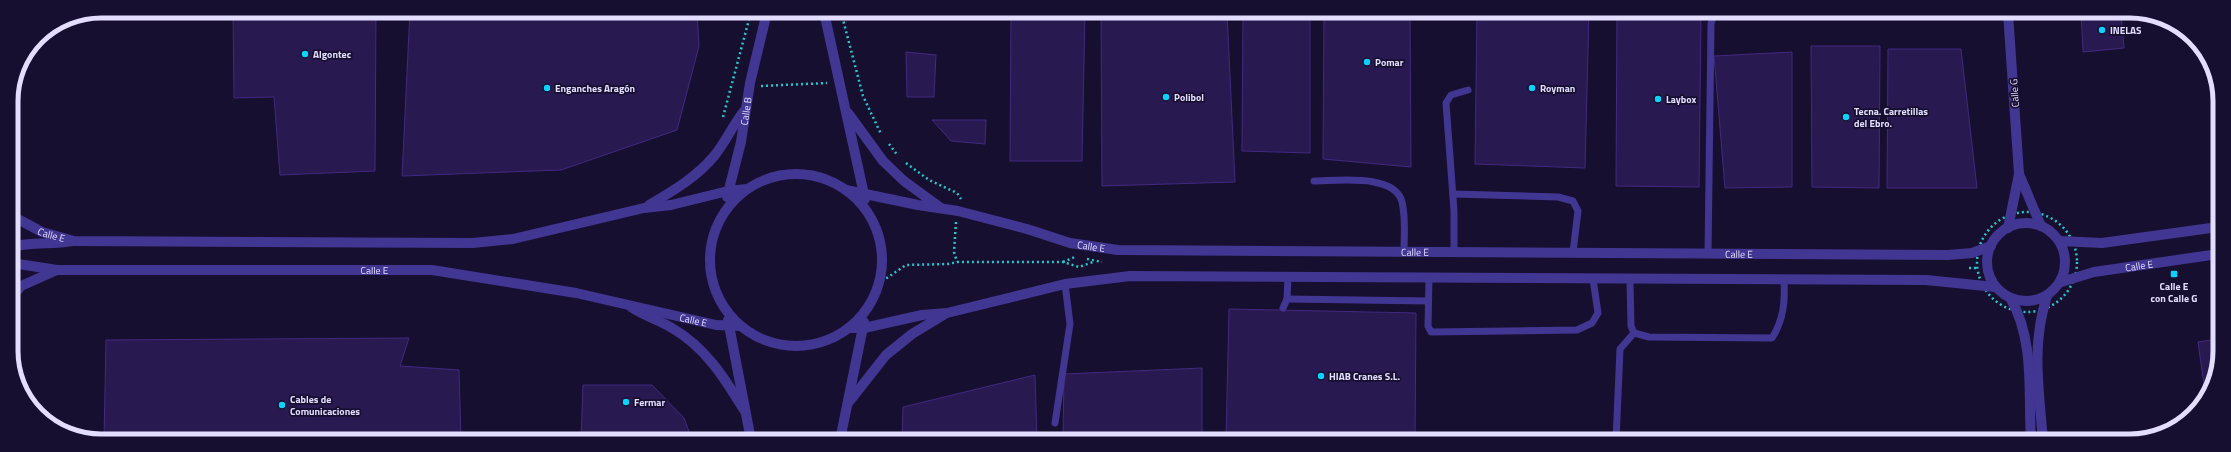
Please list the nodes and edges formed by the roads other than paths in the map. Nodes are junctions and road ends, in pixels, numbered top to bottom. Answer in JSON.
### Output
{"nodes":[{"id":1,"x":766,"y":18,"type":"edge"},
{"id":2,"x":825,"y":18,"type":"edge"},
{"id":3,"x":1712,"y":18,"type":"edge"},
{"id":4,"x":2008,"y":18,"type":"edge"},
{"id":5,"x":1468,"y":90,"type":"dead end"},
{"id":6,"x":744,"y":111,"type":"junction"},
{"id":7,"x":848,"y":113,"type":"junction"},
{"id":8,"x":2019,"y":174,"type":"junction"},
{"id":9,"x":1314,"y":181,"type":"dead end"},
{"id":10,"x":747,"y":190,"type":"junction"},
{"id":11,"x":846,"y":190,"type":"junction"},
{"id":12,"x":728,"y":191,"type":"junction"},
{"id":13,"x":865,"y":193,"type":"junction"},
{"id":14,"x":1453,"y":194,"type":"junction"},
{"id":15,"x":644,"y":208,"type":"junction"},
{"id":16,"x":941,"y":208,"type":"junction"},
{"id":17,"x":726,"y":210,"type":"junction"},
{"id":18,"x":865,"y":210,"type":"junction"},
{"id":19,"x":18,"y":219,"type":"edge"},
{"id":20,"x":2041,"y":226,"type":"junction"},
{"id":21,"x":2008,"y":228,"type":"junction"},
{"id":22,"x":2213,"y":228,"type":"edge"},
{"id":23,"x":74,"y":240,"type":"junction"},
{"id":24,"x":2060,"y":241,"type":"junction"},
{"id":25,"x":18,"y":245,"type":"edge"},
{"id":26,"x":1991,"y":246,"type":"junction"},
{"id":27,"x":1404,"y":252,"type":"junction"},
{"id":28,"x":1454,"y":252,"type":"junction"},
{"id":29,"x":1573,"y":252,"type":"junction"},
{"id":30,"x":1708,"y":254,"type":"junction"},
{"id":31,"x":2213,"y":255,"type":"edge"},
{"id":32,"x":18,"y":264,"type":"edge"},
{"id":33,"x":58,"y":270,"type":"junction"},
{"id":34,"x":1288,"y":277,"type":"junction"},
{"id":35,"x":1429,"y":278,"type":"junction"},
{"id":36,"x":1593,"y":279,"type":"junction"},
{"id":37,"x":1630,"y":280,"type":"junction"},
{"id":38,"x":1784,"y":280,"type":"junction"},
{"id":39,"x":2060,"y":282,"type":"junction"},
{"id":40,"x":1065,"y":284,"type":"junction"},
{"id":41,"x":1995,"y":287,"type":"junction"},
{"id":42,"x":18,"y":290,"type":"edge"},
{"id":43,"x":2047,"y":296,"type":"junction"},
{"id":44,"x":1287,"y":299,"type":"junction"},
{"id":45,"x":2011,"y":299,"type":"junction"},
{"id":46,"x":1428,"y":301,"type":"junction"},
{"id":47,"x":629,"y":306,"type":"junction"},
{"id":48,"x":1284,"y":308,"type":"dead end"},
{"id":49,"x":864,"y":312,"type":"junction"},
{"id":50,"x":727,"y":313,"type":"junction"},
{"id":51,"x":947,"y":313,"type":"junction"},
{"id":52,"x":728,"y":326,"type":"junction"},
{"id":53,"x":740,"y":326,"type":"junction"},
{"id":54,"x":849,"y":328,"type":"junction"},
{"id":55,"x":864,"y":328,"type":"junction"},
{"id":56,"x":1634,"y":333,"type":"junction"},
{"id":57,"x":849,"y":402,"type":"junction"},
{"id":58,"x":744,"y":410,"type":"junction"},
{"id":59,"x":1055,"y":423,"type":"dead end"},
{"id":60,"x":750,"y":434,"type":"edge"},
{"id":61,"x":841,"y":434,"type":"edge"},
{"id":62,"x":1616,"y":434,"type":"edge"},
{"id":63,"x":2031,"y":434,"type":"edge"},
{"id":64,"x":2042,"y":434,"type":"edge"}],
"edges":[{"from":1,"to":6,"type":"street","name":"Calle B"},
{"from":2,"to":7,"type":"street"},
{"from":3,"to":30,"type":"lane"},
{"from":4,"to":8,"type":"street","name":"Calle G"},
{"from":5,"to":14,"type":"lane"},
{"from":6,"to":12,"type":"street","name":"Calle B"},
{"from":6,"to":15,"type":"street","name":"Calle E"},
{"from":7,"to":13,"type":"street"},
{"from":7,"to":16,"type":"street"},
{"from":8,"to":20,"type":"street","name":"Calle G"},
{"from":8,"to":21,"type":"street","name":"Calle G"},
{"from":9,"to":27,"type":"lane"},
{"from":10,"to":11,"type":"street"},
{"from":10,"to":12,"type":"street","name":"Calle E"},
{"from":10,"to":17,"type":"street"},
{"from":11,"to":13,"type":"street","name":"Calle E"},
{"from":11,"to":18,"type":"street"},
{"from":12,"to":15,"type":"street","name":"Calle E"},
{"from":12,"to":17,"type":"street","name":"Calle B"},
{"from":13,"to":16,"type":"street","name":"Calle E"},
{"from":13,"to":18,"type":"street"},
{"from":14,"to":28,"type":"lane"},
{"from":14,"to":29,"type":"lane"},
{"from":15,"to":23,"type":"street","name":"Calle E"},
{"from":16,"to":27,"type":"street","name":"Calle E"},
{"from":17,"to":50,"type":"street"},
{"from":18,"to":49,"type":"street"},
{"from":19,"to":23,"type":"street","name":"Calle E"},
{"from":20,"to":21,"type":"street"},
{"from":20,"to":24,"type":"street"},
{"from":21,"to":26,"type":"street"},
{"from":22,"to":24,"type":"street"},
{"from":23,"to":25,"type":"street"},
{"from":24,"to":39,"type":"street"},
{"from":26,"to":30,"type":"street","name":"Calle E"},
{"from":26,"to":41,"type":"street"},
{"from":27,"to":28,"type":"street","name":"Calle E"},
{"from":28,"to":29,"type":"street","name":"Calle E"},
{"from":29,"to":30,"type":"street","name":"Calle E"},
{"from":31,"to":39,"type":"street","name":"Calle E"},
{"from":32,"to":33,"type":"street"},
{"from":33,"to":42,"type":"street","name":"Calle E"},
{"from":33,"to":47,"type":"street","name":"Calle E"},
{"from":34,"to":35,"type":"street"},
{"from":34,"to":40,"type":"street"},
{"from":34,"to":44,"type":"lane"},
{"from":35,"to":36,"type":"street"},
{"from":35,"to":46,"type":"lane"},
{"from":36,"to":37,"type":"street"},
{"from":36,"to":46,"type":"lane"},
{"from":37,"to":38,"type":"street"},
{"from":37,"to":56,"type":"lane"},
{"from":38,"to":41,"type":"street"},
{"from":38,"to":56,"type":"lane"},
{"from":39,"to":43,"type":"street"},
{"from":40,"to":51,"type":"street"},
{"from":40,"to":59,"type":"lane"},
{"from":41,"to":45,"type":"street"},
{"from":43,"to":45,"type":"street"},
{"from":43,"to":64,"type":"street"},
{"from":44,"to":46,"type":"lane"},
{"from":44,"to":48,"type":"lane"},
{"from":45,"to":63,"type":"street"},
{"from":47,"to":52,"type":"street","name":"Calle E"},
{"from":47,"to":58,"type":"street"},
{"from":49,"to":54,"type":"street"},
{"from":49,"to":55,"type":"street"},
{"from":50,"to":52,"type":"street"},
{"from":50,"to":53,"type":"street"},
{"from":51,"to":55,"type":"street"},
{"from":51,"to":57,"type":"street"},
{"from":52,"to":53,"type":"street","name":"Calle E"},
{"from":52,"to":58,"type":"street"},
{"from":53,"to":54,"type":"street"},
{"from":54,"to":55,"type":"street"},
{"from":55,"to":57,"type":"street"},
{"from":56,"to":62,"type":"lane"},
{"from":57,"to":61,"type":"street"},
{"from":58,"to":60,"type":"street"}]}
